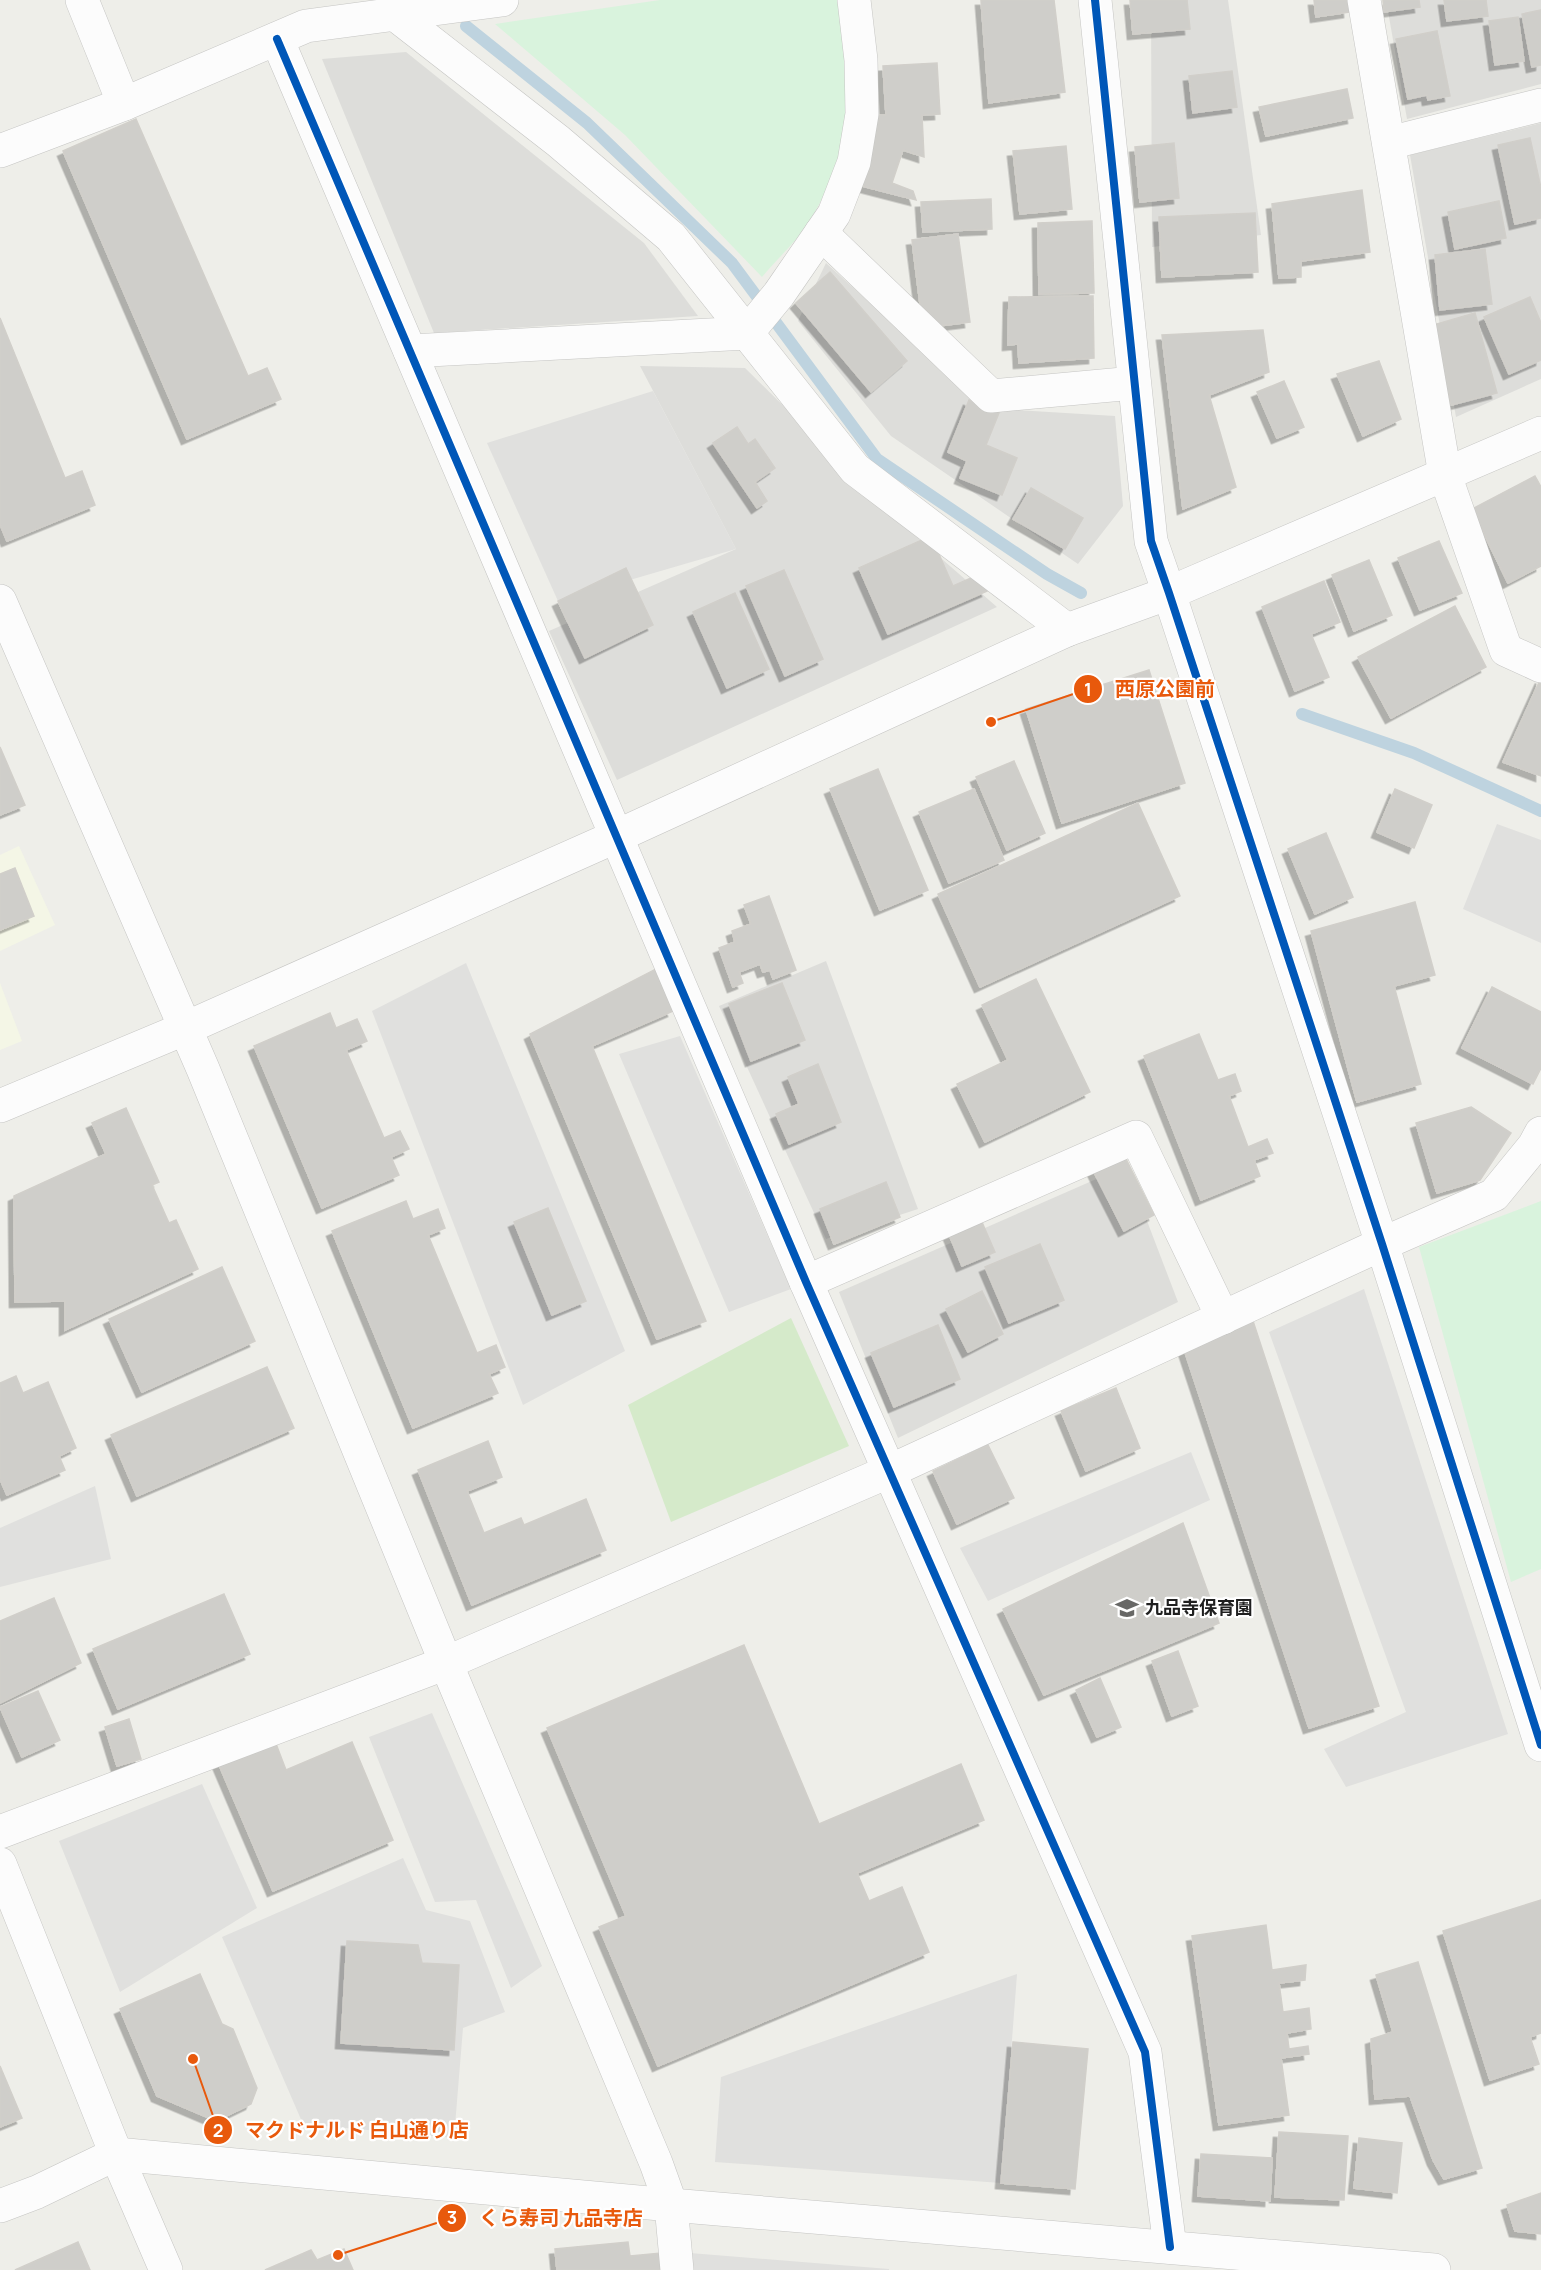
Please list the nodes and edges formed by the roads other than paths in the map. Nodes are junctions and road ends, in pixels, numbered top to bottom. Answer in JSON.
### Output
{"nodes":[{"id":1,"x":82,"y":0,"type":"edge"},
{"id":2,"x":502,"y":0,"type":"edge"},
{"id":3,"x":854,"y":0,"type":"edge"},
{"id":4,"x":1095,"y":0,"type":"edge"},
{"id":5,"x":1364,"y":0,"type":"edge"},
{"id":6,"x":305,"y":13,"type":"edge"},
{"id":7,"x":396,"y":15,"type":"junction"},
{"id":8,"x":277,"y":39,"type":"junction"},
{"id":9,"x":124,"y":104,"type":"junction"},
{"id":10,"x":1541,"y":105,"type":"edge"},
{"id":11,"x":1389,"y":143,"type":"junction"},
{"id":12,"x":0,"y":151,"type":"edge"},
{"id":13,"x":821,"y":232,"type":"junction"},
{"id":14,"x":747,"y":333,"type":"junction"},
{"id":15,"x":410,"y":351,"type":"junction"},
{"id":16,"x":1134,"y":383,"type":"junction"},
{"id":17,"x":1541,"y":433,"type":"edge"},
{"id":18,"x":1445,"y":475,"type":"junction"},
{"id":19,"x":1169,"y":593,"type":"junction"},
{"id":20,"x":0,"y":601,"type":"edge"},
{"id":21,"x":1067,"y":630,"type":"junction"},
{"id":22,"x":8,"y":640,"type":"edge"},
{"id":23,"x":1541,"y":666,"type":"edge"},
{"id":24,"x":617,"y":836,"type":"junction"},
{"id":25,"x":186,"y":1028,"type":"junction"},
{"id":26,"x":0,"y":1106,"type":"edge"},
{"id":27,"x":1541,"y":1133,"type":"edge"},
{"id":28,"x":1382,"y":1244,"type":"junction"},
{"id":29,"x":806,"y":1282,"type":"junction"},
{"id":30,"x":1223,"y":1318,"type":"junction"},
{"id":31,"x":890,"y":1471,"type":"junction"},
{"id":32,"x":446,"y":1663,"type":"junction"},
{"id":33,"x":1541,"y":1745,"type":"edge"},
{"id":34,"x":0,"y":1832,"type":"edge"},
{"id":35,"x":0,"y":1864,"type":"edge"},
{"id":36,"x":116,"y":2154,"type":"junction"},
{"id":37,"x":671,"y":2205,"type":"junction"},
{"id":38,"x":0,"y":2206,"type":"edge"},
{"id":39,"x":1170,"y":2247,"type":"junction"},
{"id":40,"x":166,"y":2270,"type":"edge"},
{"id":41,"x":677,"y":2270,"type":"edge"},
{"id":42,"x":1434,"y":2270,"type":"edge"}],
"edges":[{"from":1,"to":9,"type":"street"},
{"from":2,"to":7,"type":"street"},
{"from":3,"to":13,"type":"street"},
{"from":4,"to":16,"type":"street"},
{"from":5,"to":11,"type":"street"},
{"from":6,"to":7,"type":"street"},
{"from":6,"to":8,"type":"street"},
{"from":7,"to":14,"type":"street"},
{"from":8,"to":9,"type":"street"},
{"from":8,"to":15,"type":"street"},
{"from":9,"to":12,"type":"street"},
{"from":10,"to":11,"type":"street"},
{"from":11,"to":18,"type":"street"},
{"from":13,"to":14,"type":"street"},
{"from":13,"to":16,"type":"street"},
{"from":14,"to":15,"type":"street"},
{"from":14,"to":21,"type":"street"},
{"from":15,"to":24,"type":"street"},
{"from":16,"to":19,"type":"street"},
{"from":17,"to":18,"type":"street"},
{"from":18,"to":19,"type":"street"},
{"from":18,"to":23,"type":"street"},
{"from":19,"to":21,"type":"street"},
{"from":19,"to":28,"type":"street"},
{"from":20,"to":22,"type":"street"},
{"from":21,"to":24,"type":"street"},
{"from":22,"to":25,"type":"street"},
{"from":24,"to":25,"type":"street"},
{"from":24,"to":29,"type":"street"},
{"from":25,"to":26,"type":"street"},
{"from":25,"to":32,"type":"street"},
{"from":27,"to":28,"type":"street"},
{"from":28,"to":30,"type":"street"},
{"from":28,"to":33,"type":"street"},
{"from":29,"to":30,"type":"street"},
{"from":29,"to":31,"type":"street"},
{"from":30,"to":31,"type":"street"},
{"from":31,"to":32,"type":"street"},
{"from":31,"to":39,"type":"street"},
{"from":32,"to":34,"type":"street"},
{"from":32,"to":37,"type":"street"},
{"from":35,"to":36,"type":"street"},
{"from":36,"to":37,"type":"street"},
{"from":36,"to":38,"type":"street"},
{"from":36,"to":40,"type":"street"},
{"from":37,"to":39,"type":"street"},
{"from":37,"to":41,"type":"street"},
{"from":39,"to":42,"type":"street"}]}
